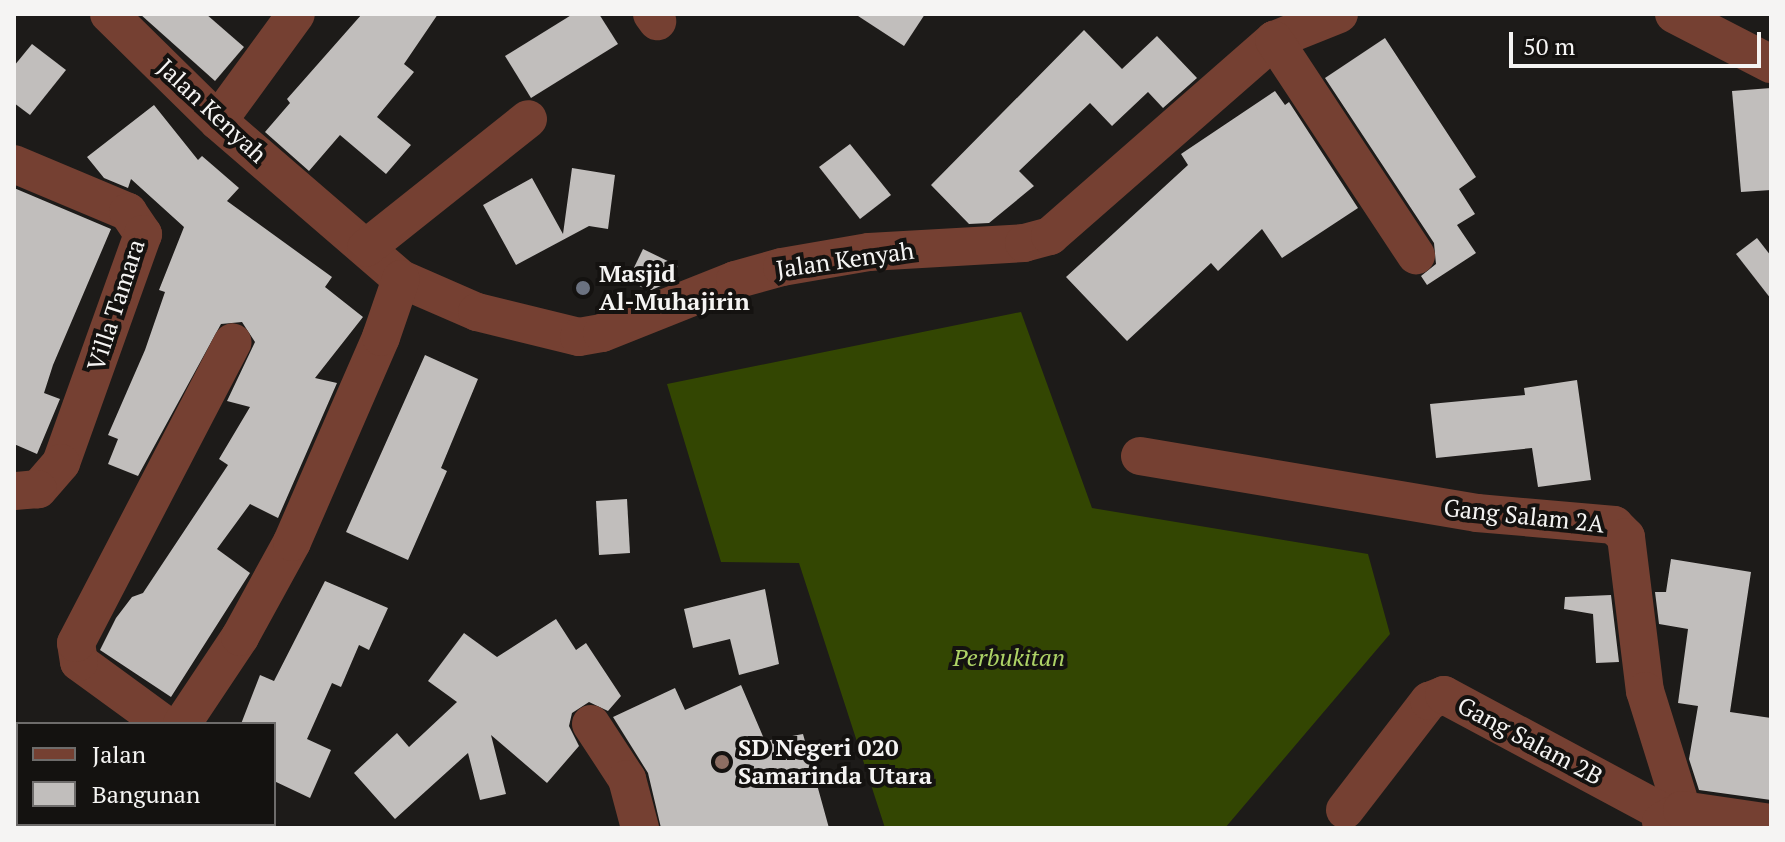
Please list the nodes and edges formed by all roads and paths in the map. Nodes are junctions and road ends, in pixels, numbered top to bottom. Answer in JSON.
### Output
{"nodes":[{"id":1,"x":109,"y":14,"type":"edge"},
{"id":2,"x":296,"y":14,"type":"edge"},
{"id":3,"x":1339,"y":14,"type":"edge"},
{"id":4,"x":1674,"y":14,"type":"edge"},
{"id":5,"x":1274,"y":40,"type":"junction"},
{"id":6,"x":1771,"y":64,"type":"edge"},
{"id":7,"x":528,"y":119,"type":"dead end"},
{"id":8,"x":218,"y":121,"type":"junction"},
{"id":9,"x":14,"y":164,"type":"edge"},
{"id":10,"x":366,"y":248,"type":"junction"},
{"id":11,"x":1416,"y":255,"type":"dead end"},
{"id":12,"x":401,"y":279,"type":"junction"},
{"id":13,"x":233,"y":342,"type":"dead end"},
{"id":14,"x":1140,"y":456,"type":"dead end"},
{"id":15,"x":14,"y":491,"type":"edge"},
{"id":16,"x":161,"y":722,"type":"edge"},
{"id":17,"x":183,"y":722,"type":"edge"},
{"id":18,"x":591,"y":724,"type":"dead end"},
{"id":19,"x":1345,"y":810,"type":"dead end"},
{"id":20,"x":1669,"y":818,"type":"edge"},
{"id":21,"x":1771,"y":823,"type":"edge"},
{"id":22,"x":640,"y":828,"type":"edge"}],
"edges":[{"from":1,"to":8,"type":"street","name":"Jalan Kenyah"},
{"from":2,"to":8,"type":"street"},
{"from":3,"to":5,"type":"street","name":"Jalan Kenyah"},
{"from":4,"to":6,"type":"street"},
{"from":5,"to":11,"type":"street"},
{"from":5,"to":12,"type":"street","name":"Jalan Kenyah"},
{"from":7,"to":10,"type":"street"},
{"from":8,"to":10,"type":"street","name":"Jalan Kenyah"},
{"from":9,"to":15,"type":"street","name":"Villa Tamara"},
{"from":10,"to":12,"type":"street","name":"Jalan Kenyah"},
{"from":12,"to":17,"type":"street"},
{"from":13,"to":16,"type":"street"},
{"from":14,"to":20,"type":"street","name":"Gang Salam 2A"},
{"from":18,"to":22,"type":"street"},
{"from":19,"to":20,"type":"street","name":"Gang Salam 2B"},
{"from":20,"to":21,"type":"street","name":"Gang Salam 2B"}]}
